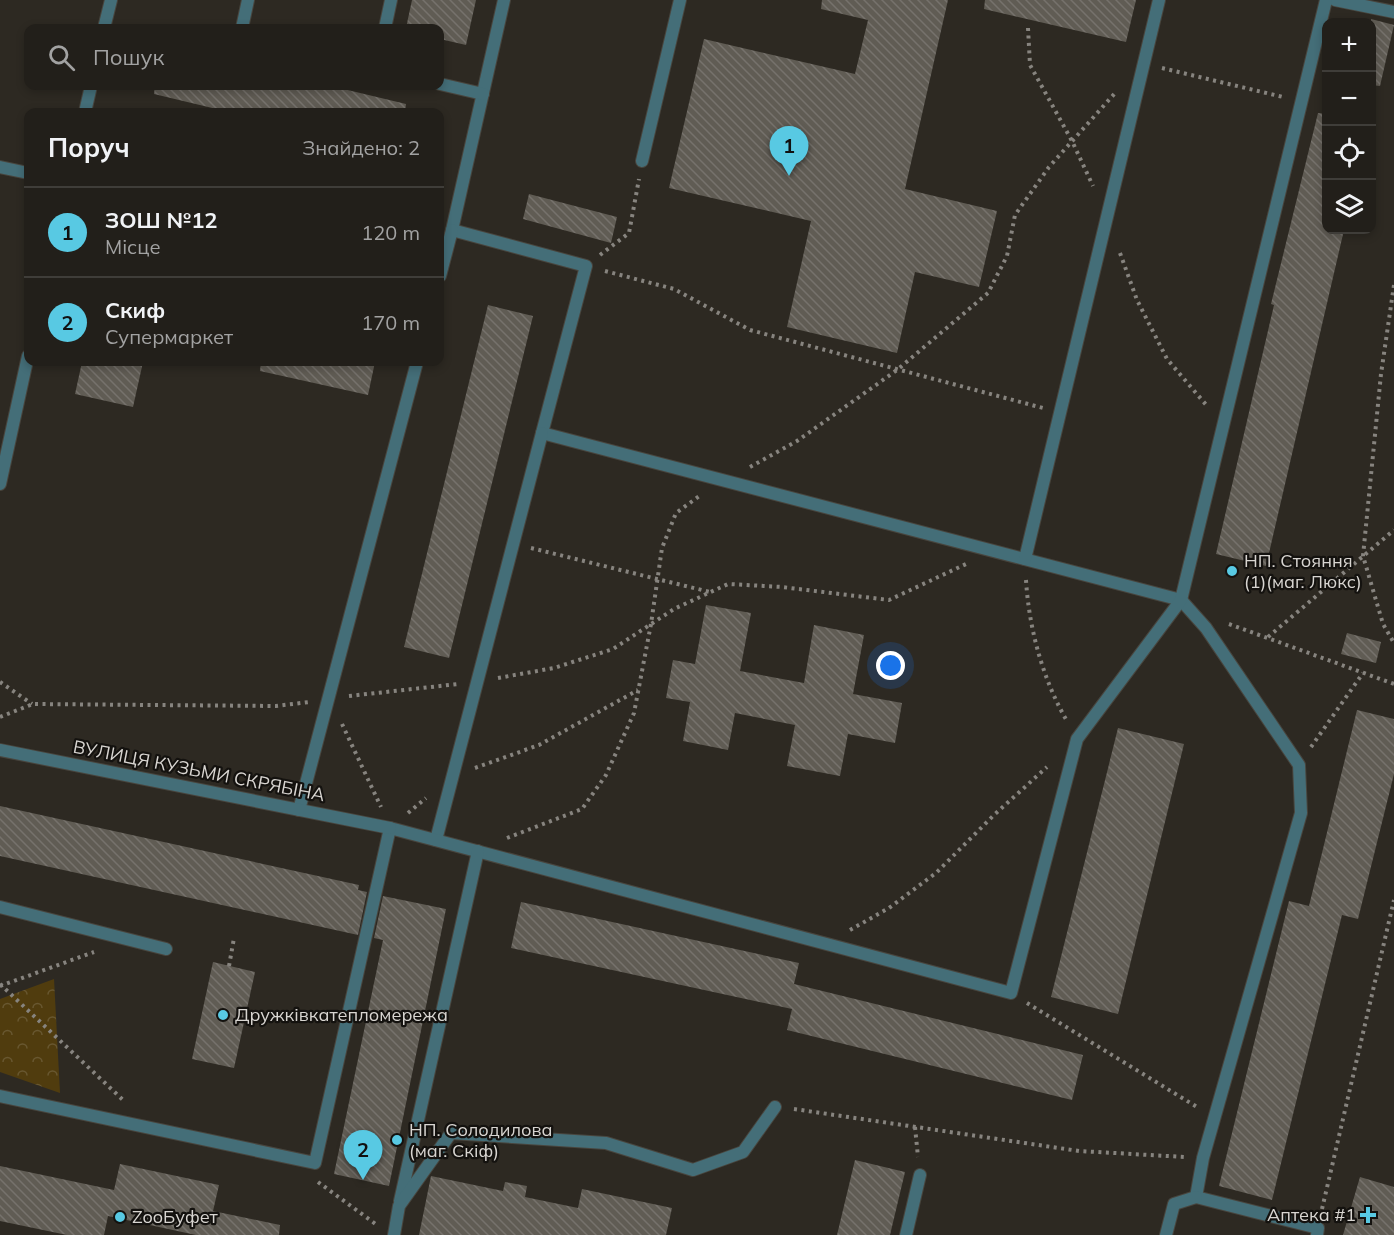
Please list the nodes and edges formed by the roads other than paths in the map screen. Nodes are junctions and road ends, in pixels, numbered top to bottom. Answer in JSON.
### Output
{"nodes":[{"id":1,"x":111,"y":0,"type":"edge"},
{"id":2,"x":248,"y":0,"type":"edge"},
{"id":3,"x":391,"y":0,"type":"edge"},
{"id":4,"x":504,"y":0,"type":"edge"},
{"id":5,"x":680,"y":0,"type":"edge"},
{"id":6,"x":1159,"y":0,"type":"edge"},
{"id":7,"x":1326,"y":0,"type":"edge"},
{"id":8,"x":1335,"y":0,"type":"edge"},
{"id":9,"x":1394,"y":12,"type":"edge"},
{"id":10,"x":105,"y":24,"type":"edge"},
{"id":11,"x":243,"y":24,"type":"edge"},
{"id":12,"x":386,"y":24,"type":"edge"},
{"id":13,"x":444,"y":85,"type":"edge"},
{"id":14,"x":90,"y":90,"type":"edge"},
{"id":15,"x":483,"y":94,"type":"junction"},
{"id":16,"x":86,"y":108,"type":"edge"},
{"id":17,"x":642,"y":161,"type":"road end"},
{"id":18,"x":0,"y":167,"type":"edge"},
{"id":19,"x":24,"y":172,"type":"edge"},
{"id":20,"x":452,"y":230,"type":"junction"},
{"id":21,"x":444,"y":257,"type":"edge"},
{"id":22,"x":25,"y":366,"type":"edge"},
{"id":23,"x":416,"y":366,"type":"edge"},
{"id":24,"x":542,"y":434,"type":"junction"},
{"id":25,"x":4,"y":445,"type":"edge"},
{"id":26,"x":0,"y":484,"type":"edge"},
{"id":27,"x":1025,"y":559,"type":"junction"},
{"id":28,"x":1181,"y":600,"type":"junction"},
{"id":29,"x":0,"y":750,"type":"edge"},
{"id":30,"x":299,"y":810,"type":"junction"},
{"id":31,"x":390,"y":828,"type":"junction"},
{"id":32,"x":436,"y":840,"type":"junction"},
{"id":33,"x":478,"y":851,"type":"junction"},
{"id":34,"x":0,"y":908,"type":"edge"},
{"id":35,"x":166,"y":949,"type":"dead end"},
{"id":36,"x":0,"y":1096,"type":"edge"},
{"id":37,"x":775,"y":1107,"type":"road end"},
{"id":38,"x":920,"y":1175,"type":"road end"},
{"id":39,"x":1196,"y":1197,"type":"junction"},
{"id":40,"x":399,"y":1206,"type":"junction"},
{"id":41,"x":1318,"y":1231,"type":"edge"},
{"id":42,"x":394,"y":1235,"type":"edge"},
{"id":43,"x":906,"y":1235,"type":"edge"},
{"id":44,"x":1166,"y":1235,"type":"edge"}],
"edges":[{"from":1,"to":10,"type":"street"},
{"from":2,"to":11,"type":"street"},
{"from":3,"to":12,"type":"street"},
{"from":4,"to":15,"type":"street"},
{"from":5,"to":17,"type":"street"},
{"from":6,"to":27,"type":"street"},
{"from":7,"to":28,"type":"street"},
{"from":8,"to":9,"type":"street"},
{"from":13,"to":15,"type":"street"},
{"from":14,"to":16,"type":"street"},
{"from":15,"to":20,"type":"street"},
{"from":18,"to":19,"type":"street"},
{"from":20,"to":21,"type":"street"},
{"from":20,"to":24,"type":"street"},
{"from":22,"to":25,"type":"street"},
{"from":23,"to":30,"type":"street"},
{"from":24,"to":27,"type":"street"},
{"from":24,"to":32,"type":"street"},
{"from":25,"to":26,"type":"street"},
{"from":27,"to":28,"type":"street"},
{"from":28,"to":33,"type":"street","name":"ВУЛИЦЯ КУЗЬМИ СКРЯБІНА"},
{"from":28,"to":39,"type":"street"},
{"from":29,"to":30,"type":"street","name":"ВУЛИЦЯ КУЗЬМИ СКРЯБІНА"},
{"from":30,"to":31,"type":"street","name":"ВУЛИЦЯ КУЗЬМИ СКРЯБІНА"},
{"from":31,"to":32,"type":"street","name":"ВУЛИЦЯ КУЗЬМИ СКРЯБІНА"},
{"from":31,"to":36,"type":"street"},
{"from":32,"to":33,"type":"street","name":"ВУЛИЦЯ КУЗЬМИ СКРЯБІНА"},
{"from":33,"to":40,"type":"street"},
{"from":34,"to":35,"type":"street"},
{"from":37,"to":40,"type":"street"},
{"from":38,"to":43,"type":"street"},
{"from":39,"to":41,"type":"street"},
{"from":39,"to":44,"type":"street"},
{"from":40,"to":42,"type":"street"}]}
